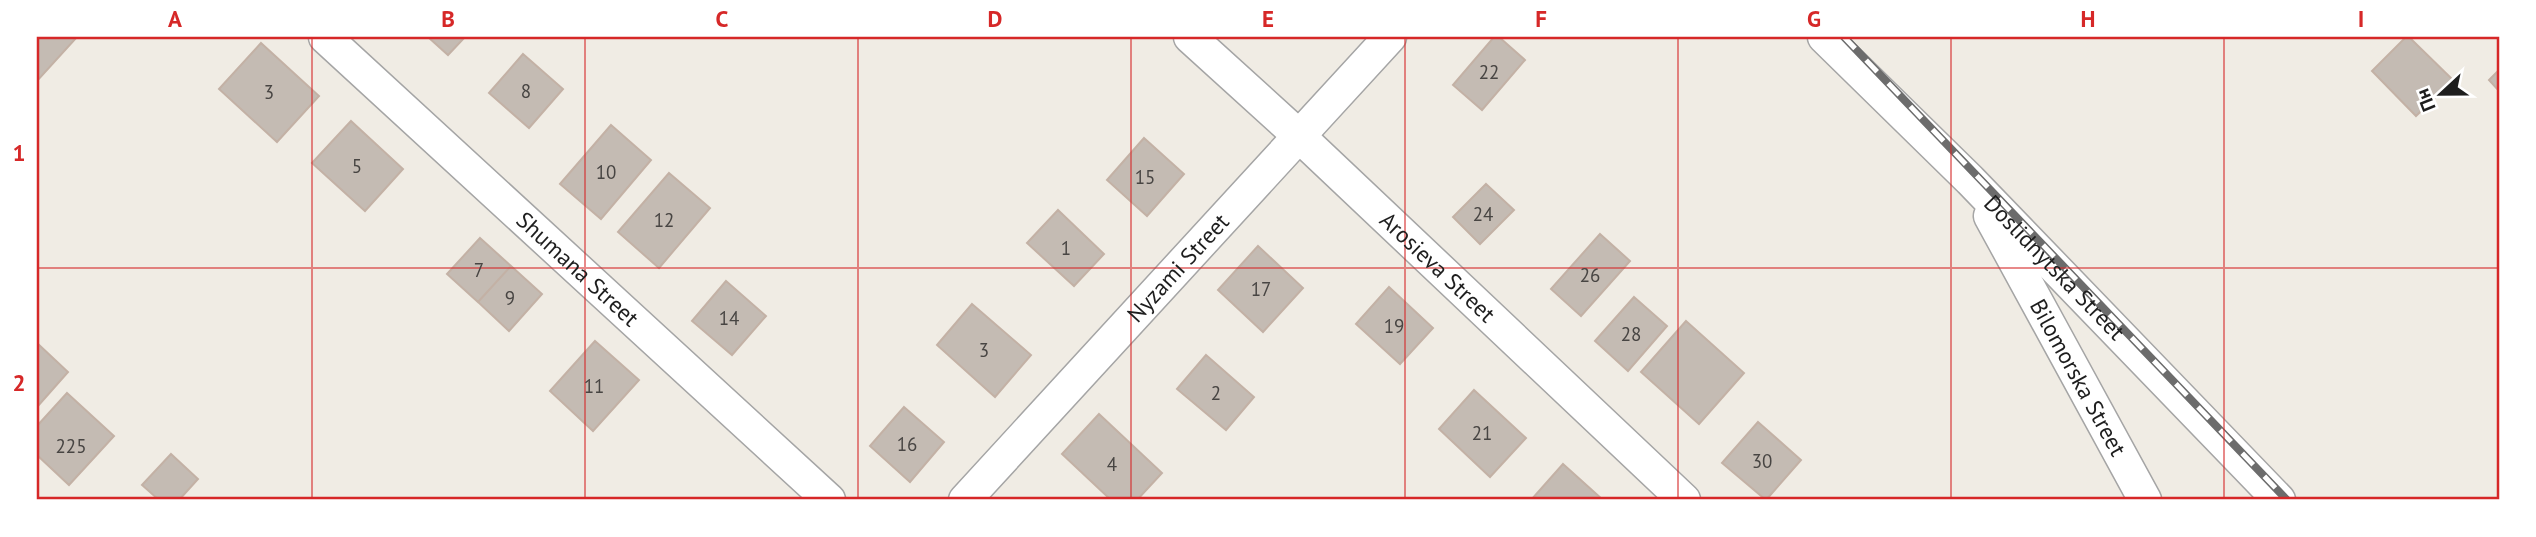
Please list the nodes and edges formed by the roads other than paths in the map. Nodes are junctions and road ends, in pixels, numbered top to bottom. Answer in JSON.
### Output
{"nodes":[{"id":1,"x":325,"y":37,"type":"edge"},
{"id":2,"x":1190,"y":37,"type":"edge"},
{"id":3,"x":1390,"y":37,"type":"edge"},
{"id":4,"x":1824,"y":37,"type":"edge"},
{"id":5,"x":1299,"y":136,"type":"junction"},
{"id":6,"x":1970,"y":180,"type":"junction"},
{"id":7,"x":829,"y":500,"type":"edge"},
{"id":8,"x":965,"y":500,"type":"edge"},
{"id":9,"x":1684,"y":500,"type":"edge"},
{"id":10,"x":2145,"y":500,"type":"edge"},
{"id":11,"x":2279,"y":500,"type":"edge"}],
"edges":[{"from":1,"to":7,"type":"street","name":"Shumana Street"},
{"from":2,"to":5,"type":"street","name":"Arosieva Street"},
{"from":3,"to":5,"type":"street","name":"Nyzami Street"},
{"from":4,"to":6,"type":"street","name":"Doslidnytska Street"},
{"from":5,"to":8,"type":"street","name":"Nyzami Street"},
{"from":5,"to":9,"type":"street","name":"Arosieva Street"},
{"from":6,"to":10,"type":"street","name":"Bilomorska Street"},
{"from":6,"to":11,"type":"street","name":"Doslidnytska Street"}]}
